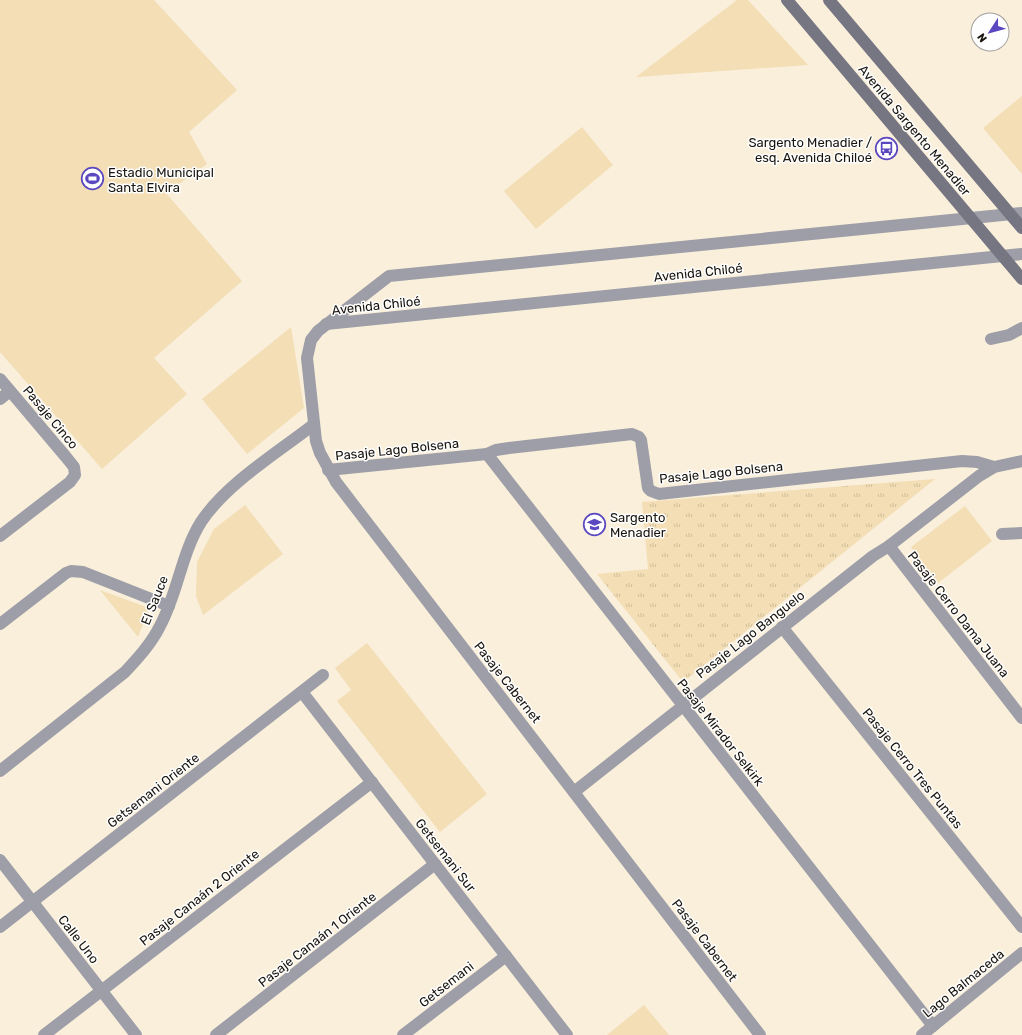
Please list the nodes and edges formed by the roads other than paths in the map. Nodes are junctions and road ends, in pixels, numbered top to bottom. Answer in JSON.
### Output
{"nodes":[{"id":1,"x":786,"y":0,"type":"edge"},
{"id":2,"x":829,"y":0,"type":"edge"},
{"id":3,"x":1016,"y":214,"type":"edge"},
{"id":4,"x":970,"y":218,"type":"junction"},
{"id":5,"x":1022,"y":228,"type":"edge"},
{"id":6,"x":1022,"y":254,"type":"edge"},
{"id":7,"x":1003,"y":256,"type":"junction"},
{"id":8,"x":1022,"y":279,"type":"edge"},
{"id":9,"x":326,"y":324,"type":"junction"},
{"id":10,"x":1022,"y":328,"type":"edge"},
{"id":11,"x":991,"y":339,"type":"dead end"},
{"id":12,"x":0,"y":379,"type":"edge"},
{"id":13,"x":10,"y":391,"type":"junction"},
{"id":14,"x":0,"y":400,"type":"edge"},
{"id":15,"x":313,"y":425,"type":"junction"},
{"id":16,"x":486,"y":454,"type":"junction"},
{"id":17,"x":1022,"y":461,"type":"edge"},
{"id":18,"x":994,"y":467,"type":"junction"},
{"id":19,"x":328,"y":470,"type":"junction"},
{"id":20,"x":1022,"y":533,"type":"edge"},
{"id":21,"x":1002,"y":534,"type":"dead end"},
{"id":22,"x":0,"y":536,"type":"edge"},
{"id":23,"x":889,"y":546,"type":"junction"},
{"id":24,"x":169,"y":606,"type":"junction"},
{"id":25,"x":0,"y":624,"type":"edge"},
{"id":26,"x":782,"y":627,"type":"junction"},
{"id":27,"x":323,"y":675,"type":"dead end"},
{"id":28,"x":302,"y":692,"type":"junction"},
{"id":29,"x":683,"y":706,"type":"junction"},
{"id":30,"x":1022,"y":718,"type":"edge"},
{"id":31,"x":0,"y":771,"type":"edge"},
{"id":32,"x":372,"y":782,"type":"junction"},
{"id":33,"x":574,"y":792,"type":"junction"},
{"id":34,"x":0,"y":860,"type":"edge"},
{"id":35,"x":435,"y":864,"type":"junction"},
{"id":36,"x":32,"y":902,"type":"junction"},
{"id":37,"x":0,"y":927,"type":"edge"},
{"id":38,"x":1022,"y":927,"type":"edge"},
{"id":39,"x":1022,"y":953,"type":"edge"},
{"id":40,"x":506,"y":956,"type":"junction"},
{"id":41,"x":102,"y":991,"type":"junction"},
{"id":42,"x":933,"y":1026,"type":"junction"},
{"id":43,"x":44,"y":1035,"type":"edge"},
{"id":44,"x":136,"y":1035,"type":"edge"},
{"id":45,"x":216,"y":1035,"type":"edge"},
{"id":46,"x":403,"y":1035,"type":"edge"},
{"id":47,"x":567,"y":1035,"type":"edge"},
{"id":48,"x":760,"y":1035,"type":"edge"},
{"id":49,"x":922,"y":1035,"type":"edge"}],
"edges":[{"from":1,"to":4,"type":"street","name":"Avenida Sargento Menadier"},
{"from":2,"to":3,"type":"street","name":"Avenida Sargento Menadier"},
{"from":3,"to":4,"type":"street","name":"Avenida Chiloé"},
{"from":3,"to":5,"type":"street","name":"Avenida Sargento Menadier"},
{"from":4,"to":7,"type":"street","name":"Avenida Sargento Menadier"},
{"from":4,"to":9,"type":"street","name":"Avenida Chiloé"},
{"from":6,"to":7,"type":"street","name":"Avenida Chiloé"},
{"from":7,"to":8,"type":"street","name":"Avenida Sargento Menadier"},
{"from":7,"to":9,"type":"street","name":"Avenida Chiloé"},
{"from":9,"to":15,"type":"street","name":"Pasaje Cabernet"},
{"from":10,"to":11,"type":"street"},
{"from":12,"to":13,"type":"street","name":"Pasaje Cinco"},
{"from":13,"to":14,"type":"street"},
{"from":13,"to":22,"type":"street","name":"Pasaje Cinco"},
{"from":15,"to":19,"type":"street","name":"Pasaje Cabernet"},
{"from":15,"to":24,"type":"street","name":"El Sauce"},
{"from":16,"to":18,"type":"street","name":"Pasaje Lago Bolsena"},
{"from":16,"to":19,"type":"street","name":"Pasaje Lago Bolsena"},
{"from":16,"to":29,"type":"street","name":"Pasaje Mirador Selkirk"},
{"from":17,"to":18,"type":"street","name":"Pasaje Lago Bolsena"},
{"from":18,"to":23,"type":"street","name":"Pasaje Lago Bolsena"},
{"from":19,"to":33,"type":"street","name":"Pasaje Cabernet"},
{"from":20,"to":21,"type":"street"},
{"from":23,"to":26,"type":"street","name":"Pasaje Lago Banguelo"},
{"from":23,"to":30,"type":"street","name":"Pasaje Cerro Dama Juana"},
{"from":24,"to":25,"type":"street"},
{"from":24,"to":31,"type":"street","name":"El Sauce"},
{"from":26,"to":29,"type":"street","name":"Pasaje Lago Banguelo"},
{"from":26,"to":38,"type":"street","name":"Pasaje Cerro Tres Puntas"},
{"from":27,"to":28,"type":"street","name":"Getsemani Oriente"},
{"from":28,"to":32,"type":"street","name":"Getsemani Sur"},
{"from":28,"to":36,"type":"street","name":"Getsemani Oriente"},
{"from":29,"to":33,"type":"street","name":"Pasaje Lago Banguelo"},
{"from":29,"to":42,"type":"street","name":"Pasaje Mirador Selkirk"},
{"from":32,"to":35,"type":"street","name":"Getsemani Sur"},
{"from":32,"to":41,"type":"street","name":"Pasaje Canaán 2 Oriente"},
{"from":33,"to":48,"type":"street","name":"Pasaje Cabernet"},
{"from":34,"to":36,"type":"street","name":"Calle Uno"},
{"from":35,"to":40,"type":"street","name":"Getsemani Sur"},
{"from":35,"to":45,"type":"street","name":"Pasaje Canaán 1 Oriente"},
{"from":36,"to":37,"type":"street","name":"Getsemani Oriente"},
{"from":36,"to":41,"type":"street","name":"Calle Uno"},
{"from":39,"to":42,"type":"street","name":"Lago Balmaceda"},
{"from":40,"to":46,"type":"street","name":"Getsemani"},
{"from":40,"to":47,"type":"street","name":"Getsemani Sur"},
{"from":41,"to":43,"type":"street","name":"Pasaje Canaán 2 Oriente"},
{"from":41,"to":44,"type":"street","name":"Calle Uno"},
{"from":42,"to":49,"type":"street","name":"Lago Balmaceda"}]}
